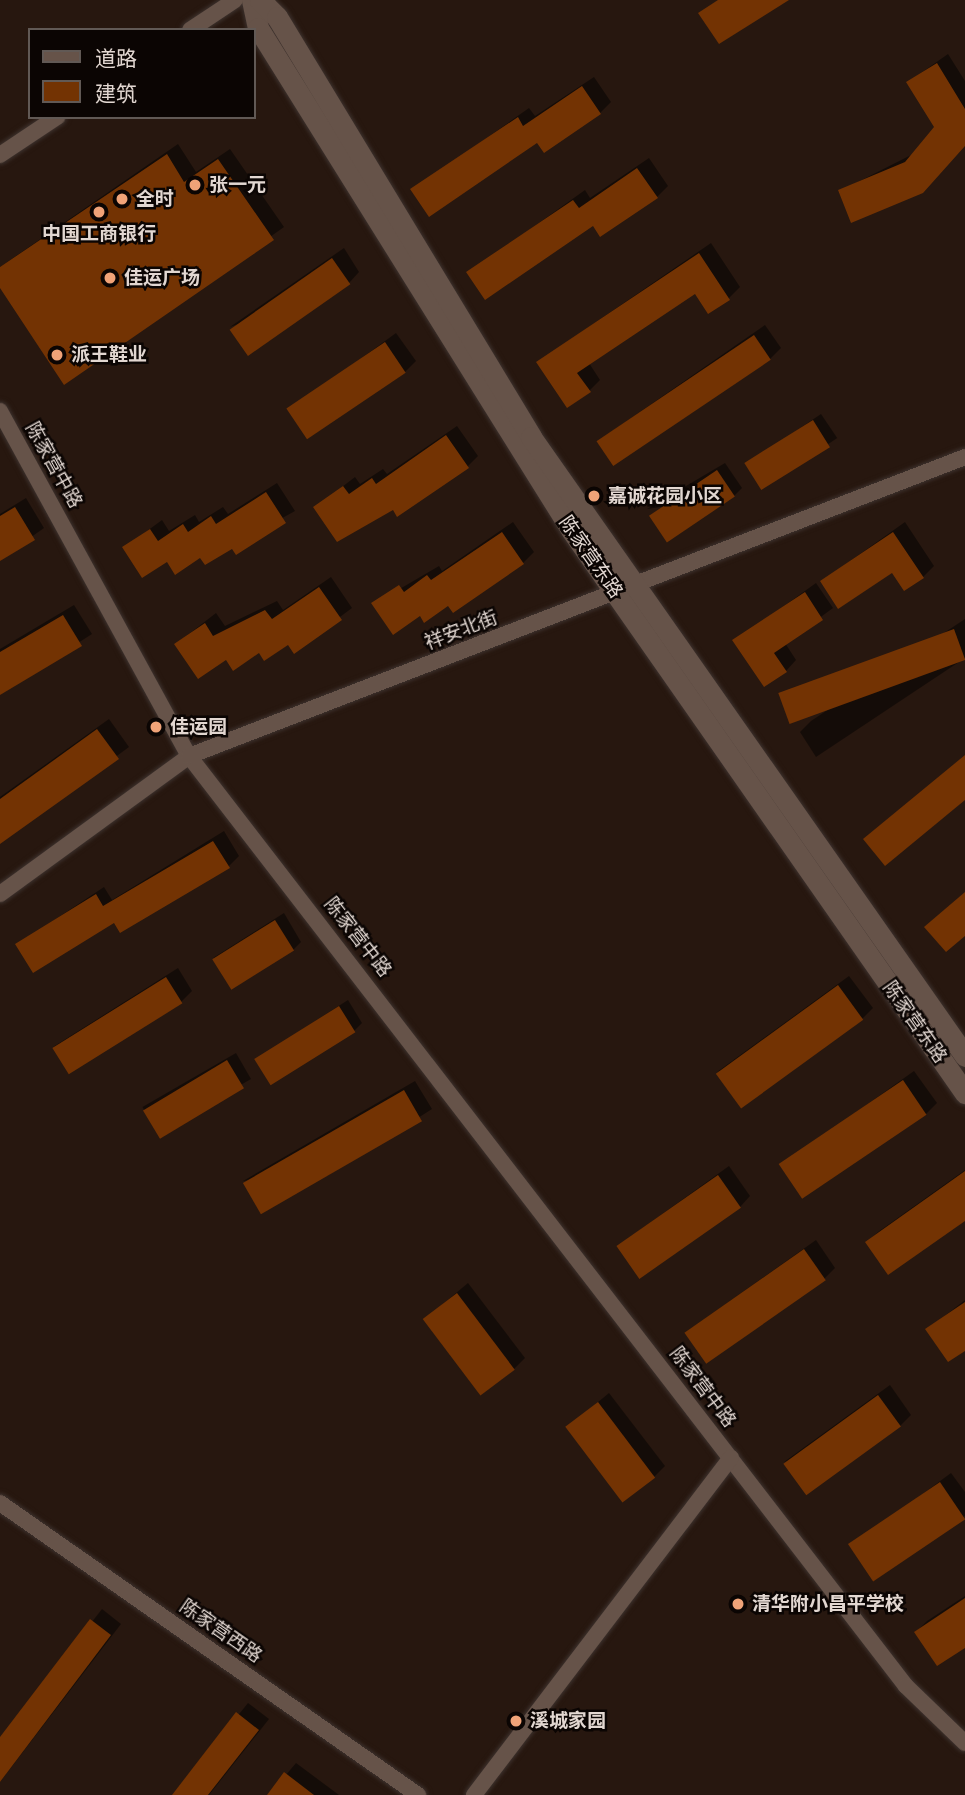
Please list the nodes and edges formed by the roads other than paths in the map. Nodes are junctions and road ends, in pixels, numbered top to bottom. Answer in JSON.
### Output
{"nodes":[{"id":1,"x":235,"y":0,"type":"edge"},
{"id":2,"x":252,"y":0,"type":"edge"},
{"id":3,"x":260,"y":0,"type":"edge"},
{"id":4,"x":193,"y":28,"type":"edge"},
{"id":5,"x":54,"y":119,"type":"edge"},
{"id":6,"x":0,"y":155,"type":"edge"},
{"id":7,"x":0,"y":411,"type":"edge"},
{"id":8,"x":965,"y":457,"type":"edge"},
{"id":9,"x":624,"y":590,"type":"junction"},
{"id":10,"x":189,"y":756,"type":"junction"},
{"id":11,"x":0,"y":894,"type":"edge"},
{"id":12,"x":965,"y":1056,"type":"edge"},
{"id":13,"x":965,"y":1093,"type":"edge"},
{"id":14,"x":731,"y":1458,"type":"junction"},
{"id":15,"x":0,"y":1503,"type":"edge"},
{"id":16,"x":965,"y":1743,"type":"edge"},
{"id":17,"x":418,"y":1795,"type":"edge"},
{"id":18,"x":474,"y":1795,"type":"edge"}],
"edges":[{"from":1,"to":4,"type":"street"},
{"from":2,"to":9,"type":"street","name":"陈家营东路"},
{"from":3,"to":9,"type":"street","name":"陈家营东路"},
{"from":5,"to":6,"type":"street"},
{"from":7,"to":10,"type":"street","name":"陈家营中路"},
{"from":8,"to":9,"type":"street","name":"祥安北街"},
{"from":9,"to":10,"type":"street","name":"祥安北街"},
{"from":9,"to":12,"type":"street","name":"陈家营东路"},
{"from":9,"to":13,"type":"street","name":"陈家营东路"},
{"from":10,"to":11,"type":"street","name":"祥安北街"},
{"from":10,"to":14,"type":"street","name":"陈家营中路"},
{"from":14,"to":16,"type":"street","name":"陈家营中路"},
{"from":14,"to":18,"type":"street"},
{"from":15,"to":17,"type":"street","name":"陈家营西路"}]}
